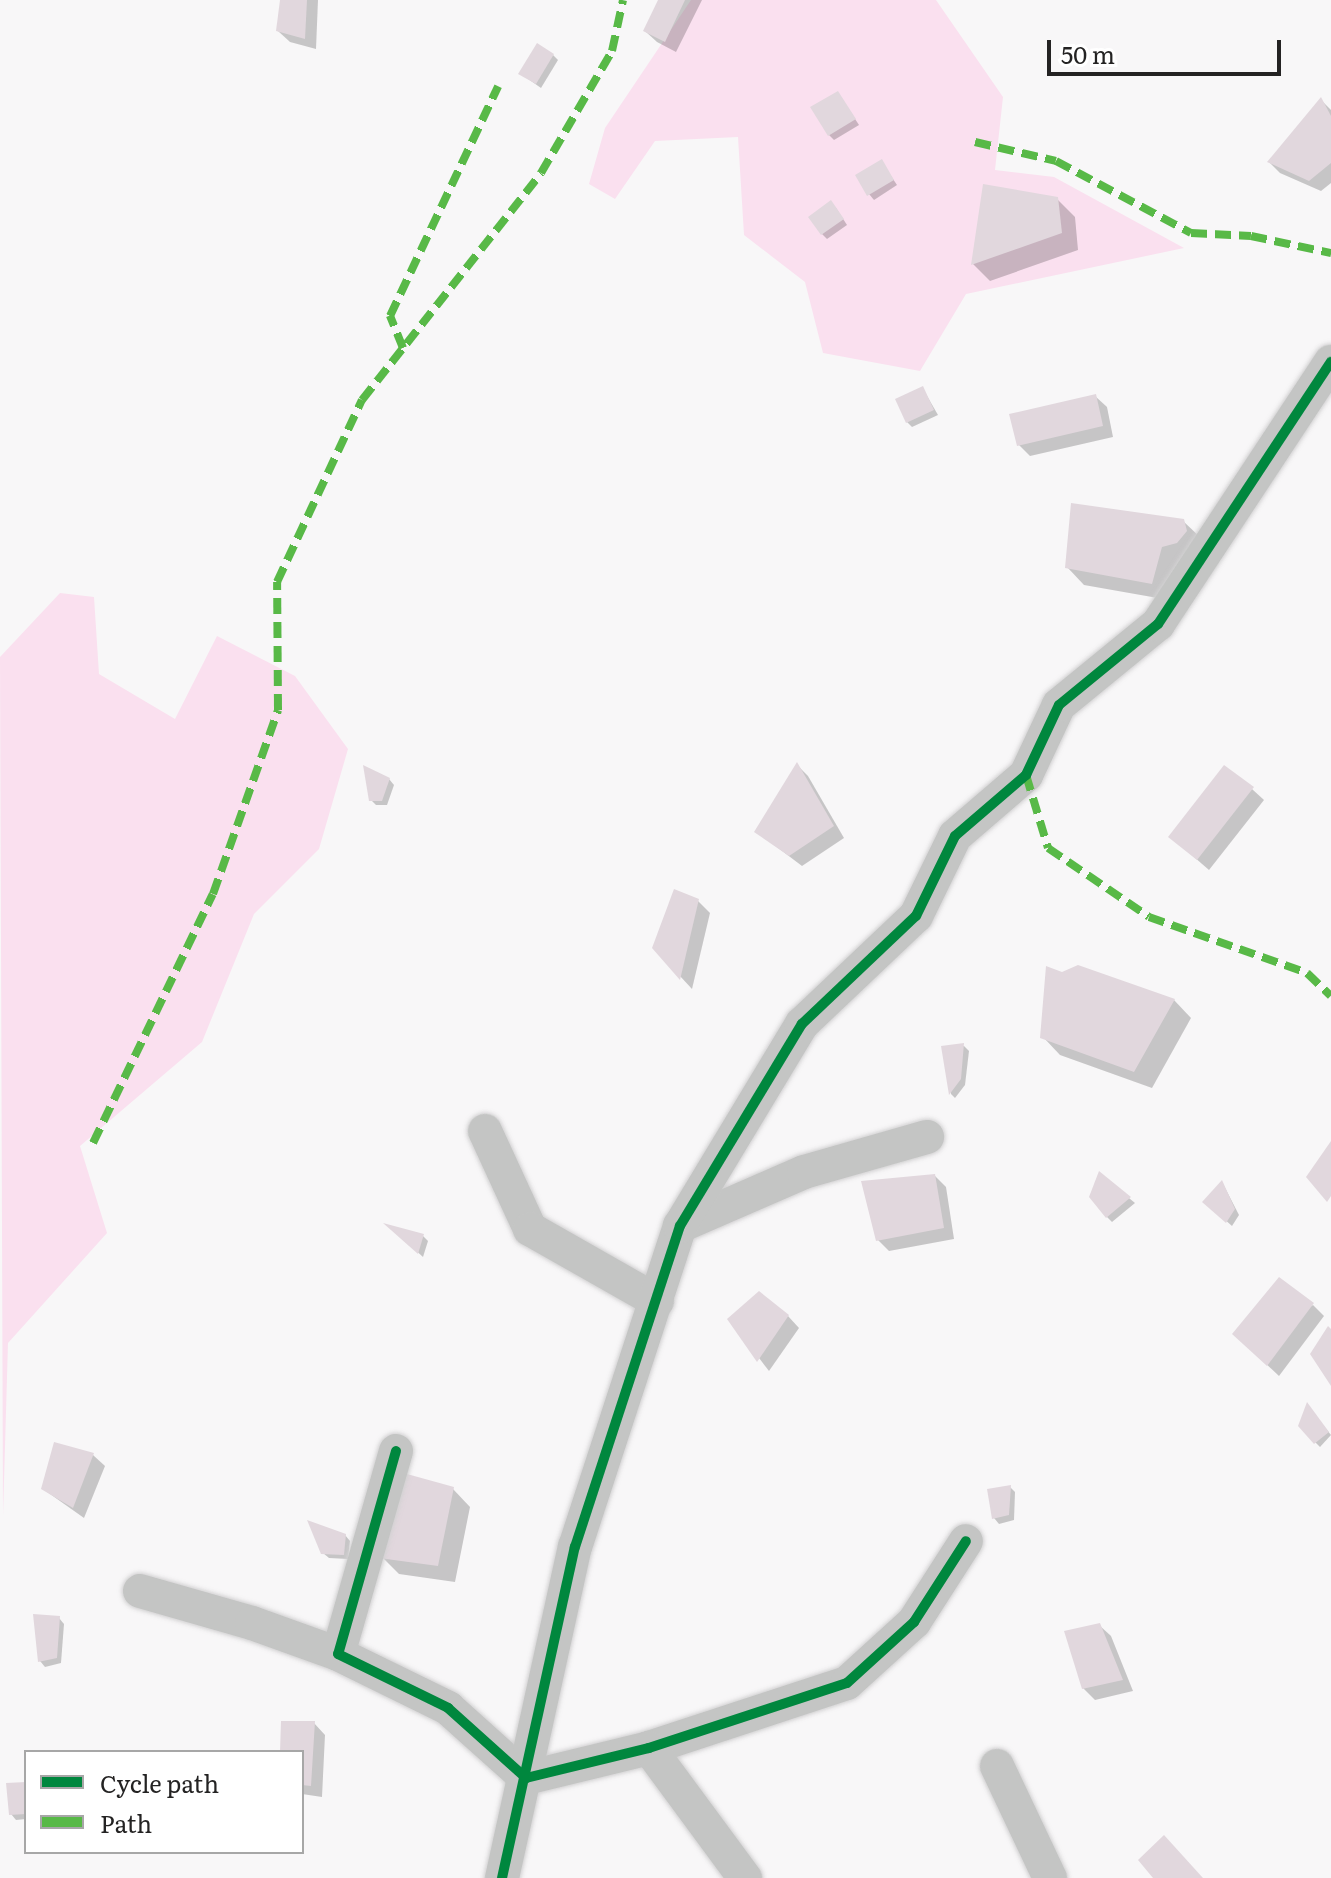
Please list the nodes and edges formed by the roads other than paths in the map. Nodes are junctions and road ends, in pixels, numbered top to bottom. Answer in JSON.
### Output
{"nodes":[{"id":1,"x":1331,"y":362,"type":"edge"},
{"id":2,"x":485,"y":1131,"type":"dead end"},
{"id":3,"x":927,"y":1137,"type":"dead end"},
{"id":4,"x":680,"y":1226,"type":"junction"},
{"id":5,"x":657,"y":1301,"type":"junction"},
{"id":6,"x":396,"y":1451,"type":"dead end"},
{"id":7,"x":966,"y":1541,"type":"dead end"},
{"id":8,"x":140,"y":1591,"type":"dead end"},
{"id":9,"x":338,"y":1654,"type":"junction"},
{"id":10,"x":649,"y":1748,"type":"junction"},
{"id":11,"x":997,"y":1766,"type":"dead end"},
{"id":12,"x":526,"y":1778,"type":"junction"},
{"id":13,"x":502,"y":1878,"type":"edge"},
{"id":14,"x":745,"y":1878,"type":"edge"},
{"id":15,"x":1050,"y":1878,"type":"edge"}],
"edges":[{"from":1,"to":4,"type":"street"},
{"from":2,"to":5,"type":"street"},
{"from":3,"to":4,"type":"street"},
{"from":4,"to":5,"type":"street"},
{"from":5,"to":12,"type":"street"},
{"from":6,"to":9,"type":"street"},
{"from":7,"to":10,"type":"street"},
{"from":8,"to":9,"type":"street"},
{"from":9,"to":12,"type":"street"},
{"from":10,"to":12,"type":"street"},
{"from":10,"to":14,"type":"street"},
{"from":11,"to":15,"type":"street"},
{"from":12,"to":13,"type":"street"}]}
